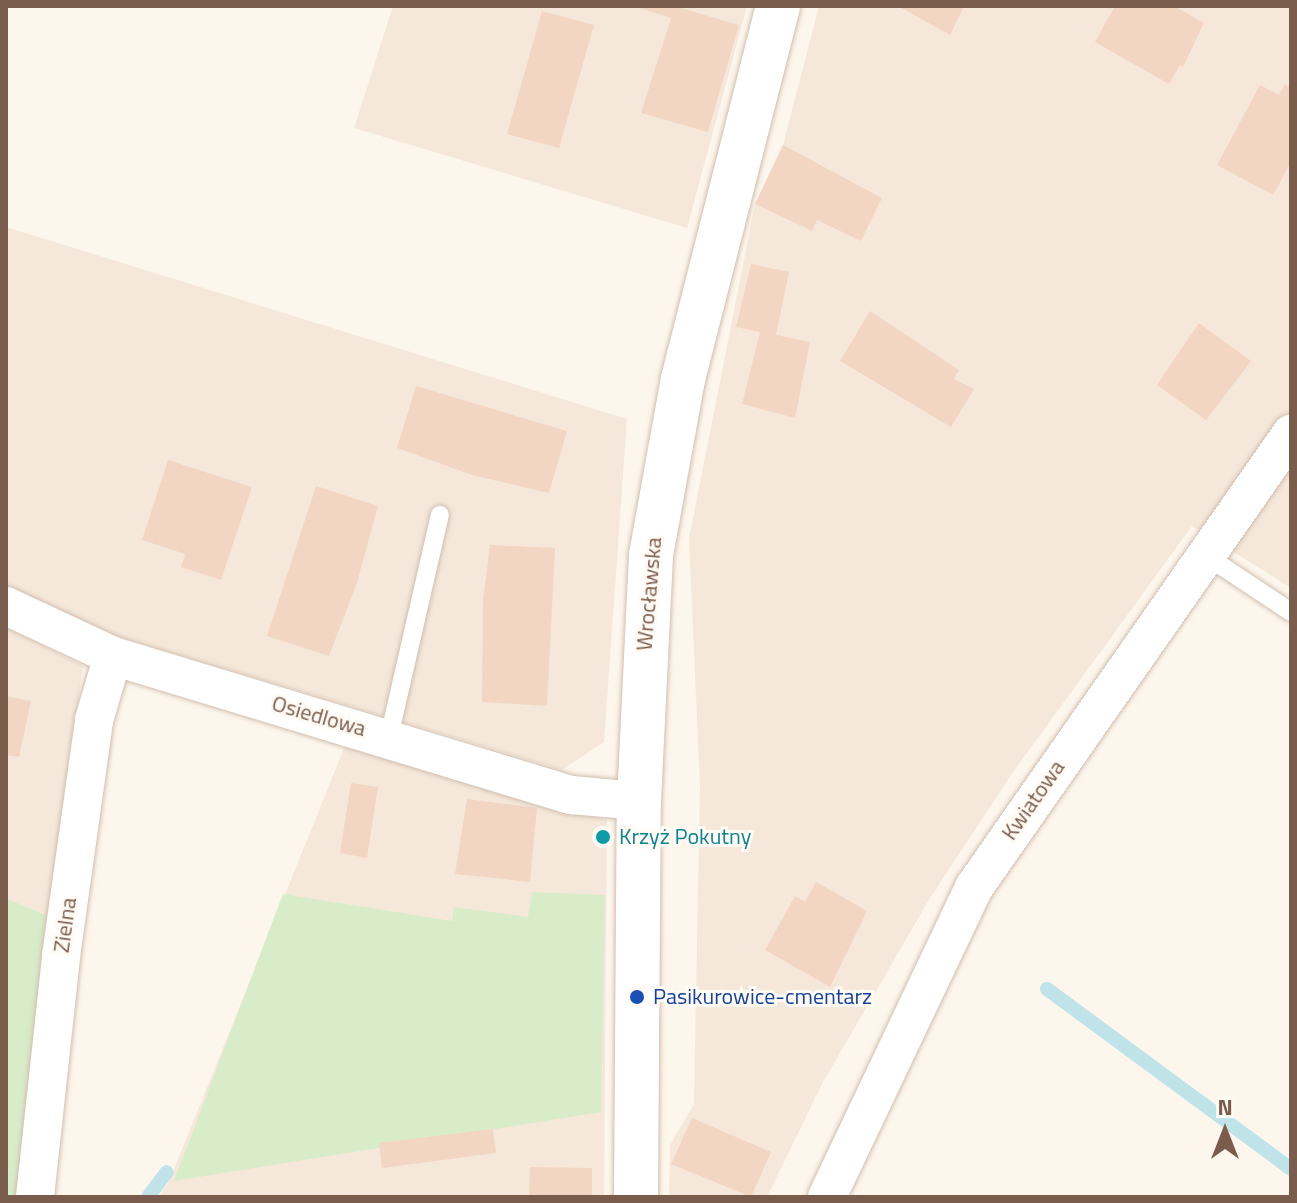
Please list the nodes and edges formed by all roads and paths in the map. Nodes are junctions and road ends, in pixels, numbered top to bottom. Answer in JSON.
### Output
{"nodes":[{"id":1,"x":778,"y":6,"type":"edge"},
{"id":2,"x":1291,"y":434,"type":"edge"},
{"id":3,"x":440,"y":515,"type":"dead end"},
{"id":4,"x":1208,"y":557,"type":"junction"},
{"id":5,"x":6,"y":606,"type":"edge"},
{"id":6,"x":1291,"y":612,"type":"edge"},
{"id":7,"x":113,"y":656,"type":"junction"},
{"id":8,"x":389,"y":737,"type":"junction"},
{"id":9,"x":639,"y":801,"type":"junction"},
{"id":10,"x":35,"y":1197,"type":"edge"},
{"id":11,"x":636,"y":1197,"type":"edge"},
{"id":12,"x":827,"y":1197,"type":"edge"}],
"edges":[{"from":1,"to":9,"type":"street","name":"Wrocławska"},
{"from":2,"to":4,"type":"street","name":"Kwiatowa"},
{"from":3,"to":8,"type":"lane"},
{"from":4,"to":6,"type":"lane"},
{"from":4,"to":12,"type":"street","name":"Kwiatowa"},
{"from":5,"to":7,"type":"street","name":"Osiedlowa"},
{"from":7,"to":8,"type":"street","name":"Osiedlowa"},
{"from":7,"to":10,"type":"street","name":"Zielna"},
{"from":8,"to":9,"type":"street","name":"Osiedlowa"},
{"from":9,"to":11,"type":"street","name":"Wrocławska"}]}
